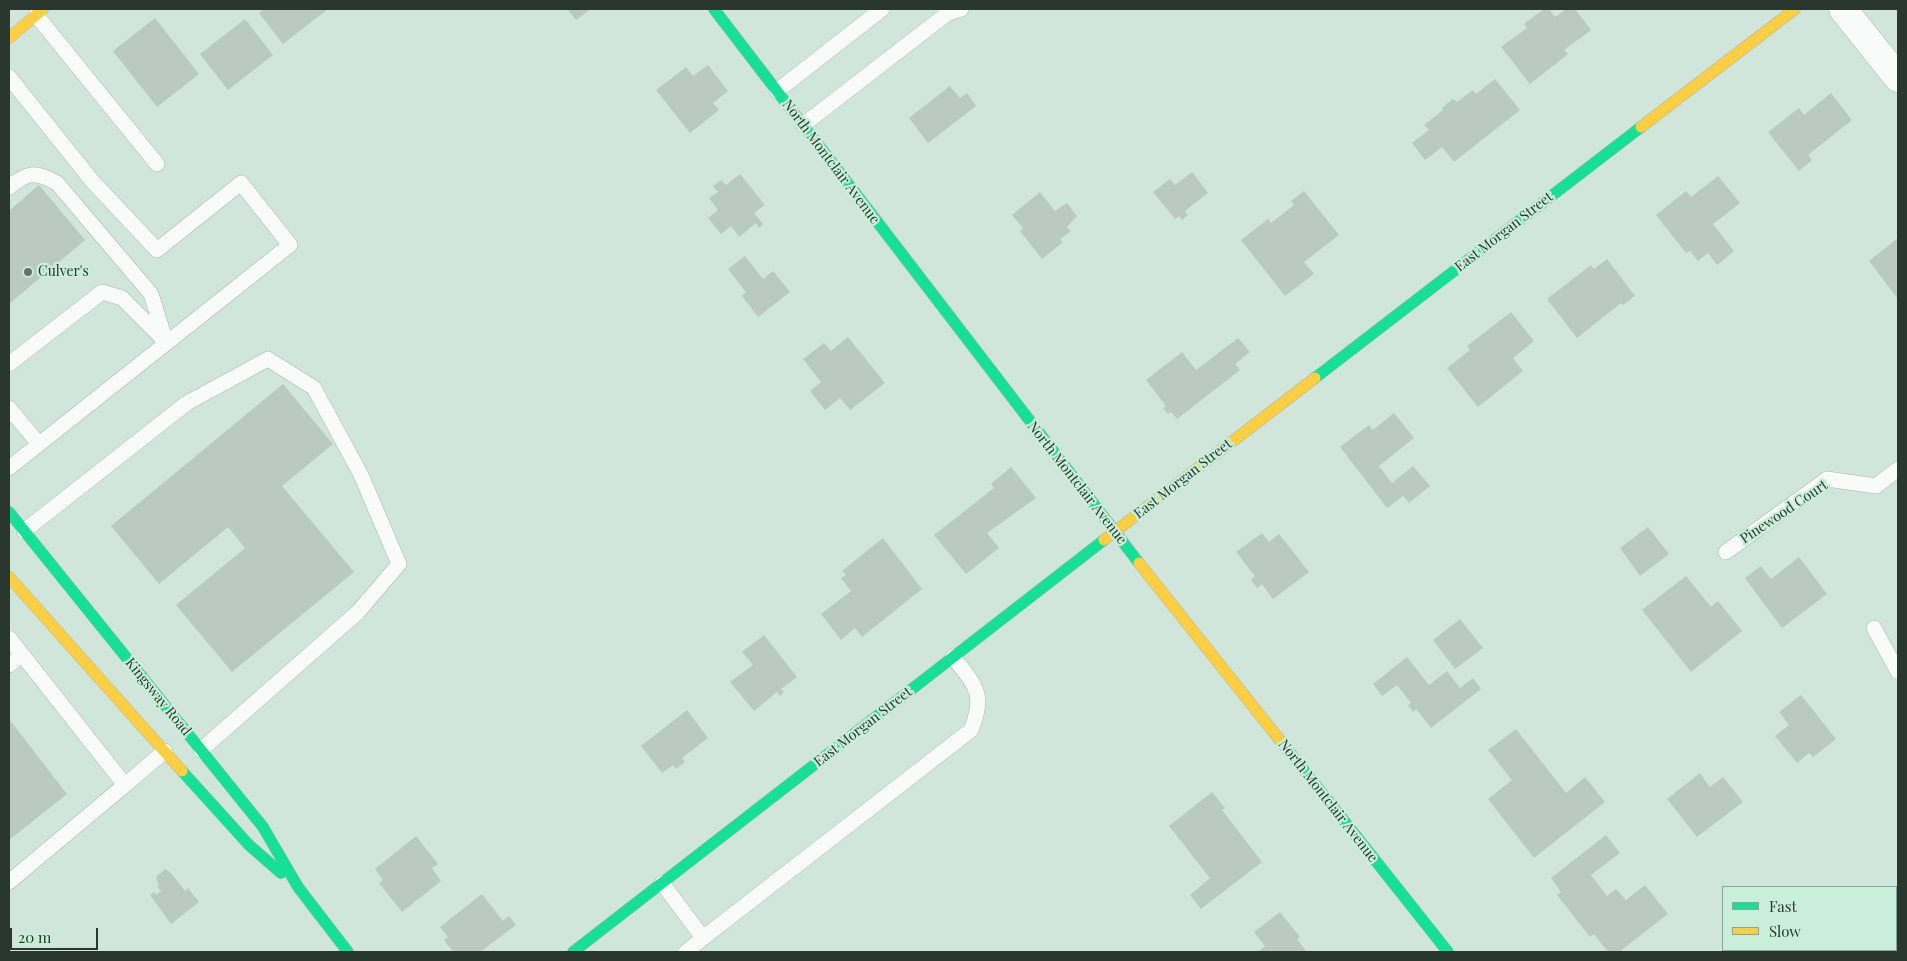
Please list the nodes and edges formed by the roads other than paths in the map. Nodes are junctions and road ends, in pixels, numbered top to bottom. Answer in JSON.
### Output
{"nodes":[{"id":1,"x":714,"y":9,"type":"edge"},
{"id":2,"x":882,"y":9,"type":"edge"},
{"id":3,"x":961,"y":9,"type":"edge"},
{"id":4,"x":1795,"y":9,"type":"edge"},
{"id":5,"x":1843,"y":9,"type":"edge"},
{"id":6,"x":40,"y":12,"type":"edge"},
{"id":7,"x":9,"y":38,"type":"edge"},
{"id":8,"x":9,"y":77,"type":"edge"},
{"id":9,"x":1898,"y":78,"type":"edge"},
{"id":10,"x":776,"y":91,"type":"junction"},
{"id":11,"x":803,"y":125,"type":"junction"},
{"id":12,"x":157,"y":164,"type":"dead end"},
{"id":13,"x":9,"y":187,"type":"edge"},
{"id":14,"x":166,"y":342,"type":"junction"},
{"id":15,"x":9,"y":364,"type":"edge"},
{"id":16,"x":9,"y":408,"type":"edge"},
{"id":17,"x":39,"y":444,"type":"junction"},
{"id":18,"x":9,"y":468,"type":"edge"},
{"id":19,"x":1898,"y":469,"type":"edge"},
{"id":20,"x":9,"y":512,"type":"edge"},
{"id":21,"x":24,"y":531,"type":"junction"},
{"id":22,"x":1114,"y":532,"type":"junction"},
{"id":23,"x":1726,"y":552,"type":"dead end"},
{"id":24,"x":9,"y":576,"type":"edge"},
{"id":25,"x":1874,"y":628,"type":"dead end"},
{"id":26,"x":9,"y":638,"type":"edge"},
{"id":27,"x":22,"y":654,"type":"junction"},
{"id":28,"x":953,"y":657,"type":"junction"},
{"id":29,"x":9,"y":665,"type":"edge"},
{"id":30,"x":1898,"y":672,"type":"edge"},
{"id":31,"x":201,"y":750,"type":"junction"},
{"id":32,"x":165,"y":751,"type":"junction"},
{"id":33,"x":126,"y":785,"type":"junction"},
{"id":34,"x":9,"y":882,"type":"edge"},
{"id":35,"x":662,"y":883,"type":"junction"},
{"id":36,"x":298,"y":887,"type":"junction"},
{"id":37,"x":703,"y":938,"type":"junction"},
{"id":38,"x":348,"y":952,"type":"edge"},
{"id":39,"x":574,"y":952,"type":"edge"},
{"id":40,"x":686,"y":952,"type":"edge"},
{"id":41,"x":1448,"y":952,"type":"edge"}],
"edges":[{"from":1,"to":10,"type":"main road","name":"North Montclair Avenue"},
{"from":2,"to":10,"type":"lane"},
{"from":3,"to":11,"type":"lane"},
{"from":4,"to":22,"type":"main road","name":"East Morgan Street"},
{"from":5,"to":9,"type":"street"},
{"from":6,"to":7,"type":"main road"},
{"from":6,"to":12,"type":"lane"},
{"from":8,"to":14,"type":"lane"},
{"from":10,"to":11,"type":"main road","name":"North Montclair Avenue"},
{"from":11,"to":22,"type":"main road","name":"North Montclair Avenue"},
{"from":13,"to":14,"type":"lane"},
{"from":14,"to":15,"type":"lane"},
{"from":14,"to":17,"type":"lane"},
{"from":16,"to":17,"type":"lane"},
{"from":17,"to":18,"type":"lane"},
{"from":19,"to":23,"type":"lane","name":"Pinewood Court"},
{"from":20,"to":21,"type":"main road","name":"Kingsway Road"},
{"from":21,"to":31,"type":"main road","name":"Kingsway Road"},
{"from":21,"to":31,"type":"lane"},
{"from":22,"to":28,"type":"main road","name":"East Morgan Street"},
{"from":22,"to":41,"type":"main road","name":"North Montclair Avenue"},
{"from":24,"to":32,"type":"main road","name":"Kingsway Road"},
{"from":25,"to":30,"type":"lane"},
{"from":26,"to":27,"type":"lane"},
{"from":27,"to":29,"type":"lane"},
{"from":27,"to":33,"type":"lane"},
{"from":28,"to":35,"type":"main road","name":"East Morgan Street"},
{"from":28,"to":37,"type":"lane"},
{"from":31,"to":36,"type":"main road","name":"Kingsway Road"},
{"from":32,"to":33,"type":"lane"},
{"from":32,"to":36,"type":"main road","name":"Kingsway Road"},
{"from":33,"to":34,"type":"lane"},
{"from":35,"to":37,"type":"lane"},
{"from":35,"to":39,"type":"main road","name":"East Morgan Street"},
{"from":36,"to":38,"type":"main road","name":"Kingsway Road"},
{"from":37,"to":40,"type":"lane"}]}
